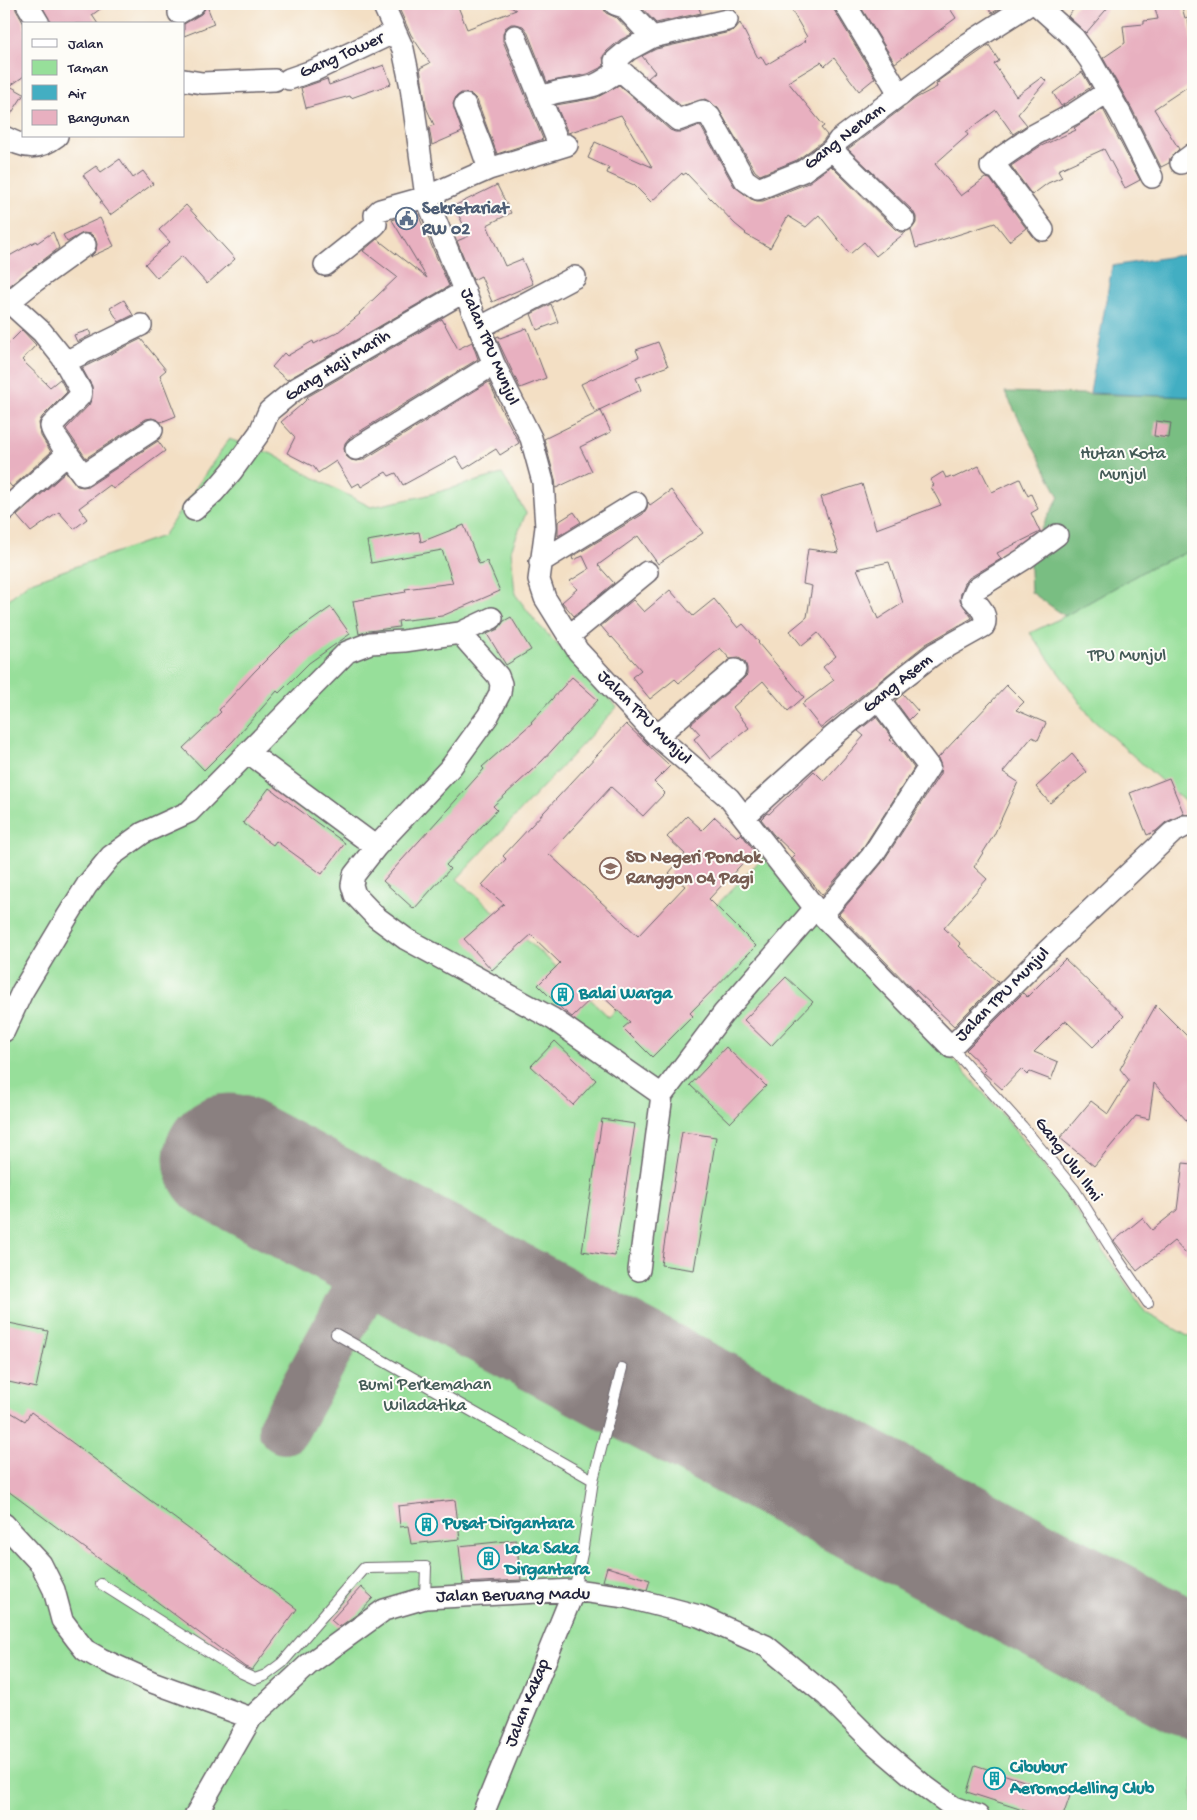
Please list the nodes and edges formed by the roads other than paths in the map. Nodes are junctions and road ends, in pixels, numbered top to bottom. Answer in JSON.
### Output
{"nodes":[{"id":1,"x":26,"y":4,"type":"edge"},
{"id":2,"x":383,"y":4,"type":"edge"},
{"id":3,"x":845,"y":4,"type":"edge"},
{"id":4,"x":1030,"y":4,"type":"edge"},
{"id":5,"x":1036,"y":4,"type":"edge"},
{"id":6,"x":622,"y":5,"type":"edge"},
{"id":7,"x":727,"y":20,"type":"dead end"},
{"id":8,"x":39,"y":22,"type":"edge"},
{"id":9,"x":395,"y":32,"type":"junction"},
{"id":10,"x":515,"y":36,"type":"dead end"},
{"id":11,"x":652,"y":37,"type":"junction"},
{"id":12,"x":620,"y":70,"type":"junction"},
{"id":13,"x":185,"y":80,"type":"edge"},
{"id":14,"x":1107,"y":92,"type":"junction"},
{"id":15,"x":900,"y":95,"type":"junction"},
{"id":16,"x":541,"y":98,"type":"junction"},
{"id":17,"x":465,"y":105,"type":"dead end"},
{"id":18,"x":4,"y":137,"type":"edge"},
{"id":19,"x":55,"y":138,"type":"edge"},
{"id":20,"x":832,"y":150,"type":"junction"},
{"id":21,"x":489,"y":170,"type":"junction"},
{"id":22,"x":1152,"y":177,"type":"dead end"},
{"id":23,"x":426,"y":197,"type":"junction"},
{"id":24,"x":904,"y":220,"type":"dead end"},
{"id":25,"x":1043,"y":230,"type":"dead end"},
{"id":26,"x":85,"y":245,"type":"dead end"},
{"id":27,"x":325,"y":265,"type":"dead end"},
{"id":28,"x":575,"y":277,"type":"dead end"},
{"id":29,"x":465,"y":292,"type":"junction"},
{"id":30,"x":6,"y":303,"type":"edge"},
{"id":31,"x":141,"y":325,"type":"dead end"},
{"id":32,"x":479,"y":328,"type":"junction"},
{"id":33,"x":65,"y":362,"type":"junction"},
{"id":34,"x":494,"y":364,"type":"junction"},
{"id":35,"x":152,"y":430,"type":"dead end"},
{"id":36,"x":356,"y":449,"type":"dead end"},
{"id":37,"x":65,"y":450,"type":"junction"},
{"id":38,"x":636,"y":503,"type":"dead end"},
{"id":39,"x":4,"y":510,"type":"edge"},
{"id":40,"x":194,"y":510,"type":"dead end"},
{"id":41,"x":1057,"y":535,"type":"dead end"},
{"id":42,"x":540,"y":562,"type":"junction"},
{"id":43,"x":647,"y":572,"type":"dead end"},
{"id":44,"x":492,"y":618,"type":"dead end"},
{"id":45,"x":460,"y":632,"type":"junction"},
{"id":46,"x":569,"y":636,"type":"junction"},
{"id":47,"x":734,"y":670,"type":"dead end"},
{"id":48,"x":878,"y":699,"type":"junction"},
{"id":49,"x":657,"y":736,"type":"junction"},
{"id":50,"x":249,"y":753,"type":"junction"},
{"id":51,"x":744,"y":817,"type":"junction"},
{"id":52,"x":1193,"y":826,"type":"edge"},
{"id":53,"x":376,"y":847,"type":"junction"},
{"id":54,"x":817,"y":913,"type":"junction"},
{"id":55,"x":4,"y":1031,"type":"edge"},
{"id":56,"x":951,"y":1047,"type":"junction"},
{"id":57,"x":662,"y":1095,"type":"junction"},
{"id":58,"x":639,"y":1270,"type":"dead end"},
{"id":59,"x":1148,"y":1303,"type":"dead end"},
{"id":60,"x":336,"y":1334,"type":"dead end"},
{"id":61,"x":622,"y":1368,"type":"dead end"},
{"id":62,"x":593,"y":1480,"type":"junction"},
{"id":63,"x":4,"y":1524,"type":"edge"},
{"id":64,"x":101,"y":1584,"type":"dead end"},
{"id":65,"x":574,"y":1590,"type":"junction"},
{"id":66,"x":425,"y":1598,"type":"junction"},
{"id":67,"x":251,"y":1718,"type":"junction"},
{"id":68,"x":195,"y":1816,"type":"edge"},
{"id":69,"x":482,"y":1816,"type":"edge"},
{"id":70,"x":978,"y":1816,"type":"edge"}],
"edges":[{"from":1,"to":8,"type":"street"},
{"from":2,"to":9,"type":"street","name":"Jalan TPU Munjul"},
{"from":3,"to":15,"type":"street"},
{"from":4,"to":15,"type":"street","name":"Gang Nenam"},
{"from":5,"to":14,"type":"street"},
{"from":6,"to":11,"type":"street"},
{"from":7,"to":11,"type":"street"},
{"from":9,"to":13,"type":"street","name":"Gang Tower"},
{"from":9,"to":23,"type":"street","name":"Jalan TPU Munjul"},
{"from":10,"to":16,"type":"street"},
{"from":11,"to":12,"type":"street"},
{"from":12,"to":16,"type":"street"},
{"from":12,"to":20,"type":"street","name":"Gang Nenam"},
{"from":14,"to":22,"type":"street"},
{"from":14,"to":25,"type":"street"},
{"from":15,"to":20,"type":"street","name":"Gang Nenam"},
{"from":16,"to":21,"type":"street"},
{"from":17,"to":21,"type":"street"},
{"from":18,"to":19,"type":"street"},
{"from":20,"to":24,"type":"street"},
{"from":21,"to":23,"type":"street"},
{"from":23,"to":27,"type":"street"},
{"from":23,"to":29,"type":"street","name":"Jalan TPU Munjul"},
{"from":26,"to":30,"type":"street"},
{"from":28,"to":32,"type":"street"},
{"from":29,"to":32,"type":"street","name":"Jalan TPU Munjul"},
{"from":29,"to":40,"type":"street","name":"Gang Haji Marih"},
{"from":30,"to":33,"type":"street"},
{"from":31,"to":33,"type":"street"},
{"from":32,"to":34,"type":"street","name":"Jalan TPU Munjul"},
{"from":33,"to":37,"type":"street"},
{"from":34,"to":36,"type":"street"},
{"from":34,"to":42,"type":"street","name":"Jalan TPU Munjul"},
{"from":35,"to":37,"type":"street"},
{"from":37,"to":39,"type":"street"},
{"from":38,"to":42,"type":"street"},
{"from":41,"to":48,"type":"street","name":"Gang Asem"},
{"from":42,"to":46,"type":"street","name":"Jalan TPU Munjul"},
{"from":43,"to":46,"type":"street"},
{"from":44,"to":45,"type":"street"},
{"from":45,"to":50,"type":"street"},
{"from":45,"to":53,"type":"street"},
{"from":46,"to":49,"type":"street","name":"Jalan TPU Munjul"},
{"from":47,"to":49,"type":"street"},
{"from":48,"to":51,"type":"street","name":"Gang Asem"},
{"from":48,"to":54,"type":"street"},
{"from":49,"to":51,"type":"street","name":"Jalan TPU Munjul"},
{"from":50,"to":53,"type":"street"},
{"from":50,"to":55,"type":"street"},
{"from":51,"to":54,"type":"street","name":"Jalan TPU Munjul"},
{"from":52,"to":56,"type":"street","name":"Jalan TPU Munjul"},
{"from":53,"to":57,"type":"street"},
{"from":54,"to":56,"type":"street","name":"Jalan TPU Munjul"},
{"from":54,"to":57,"type":"street"},
{"from":56,"to":59,"type":"lane","name":"Gang Ulul Ilmi"},
{"from":57,"to":58,"type":"street"},
{"from":60,"to":62,"type":"lane"},
{"from":61,"to":62,"type":"lane"},
{"from":62,"to":65,"type":"lane"},
{"from":63,"to":67,"type":"street"},
{"from":64,"to":66,"type":"lane"},
{"from":65,"to":66,"type":"street","name":"Jalan Beruang Madu"},
{"from":65,"to":69,"type":"street","name":"Jalan Kakap"},
{"from":65,"to":70,"type":"street","name":"Jalan Beruang Madu"},
{"from":66,"to":67,"type":"street","name":"Jalan Beruang Madu"},
{"from":67,"to":68,"type":"street","name":"Jalan Beruang Madu"}]}
